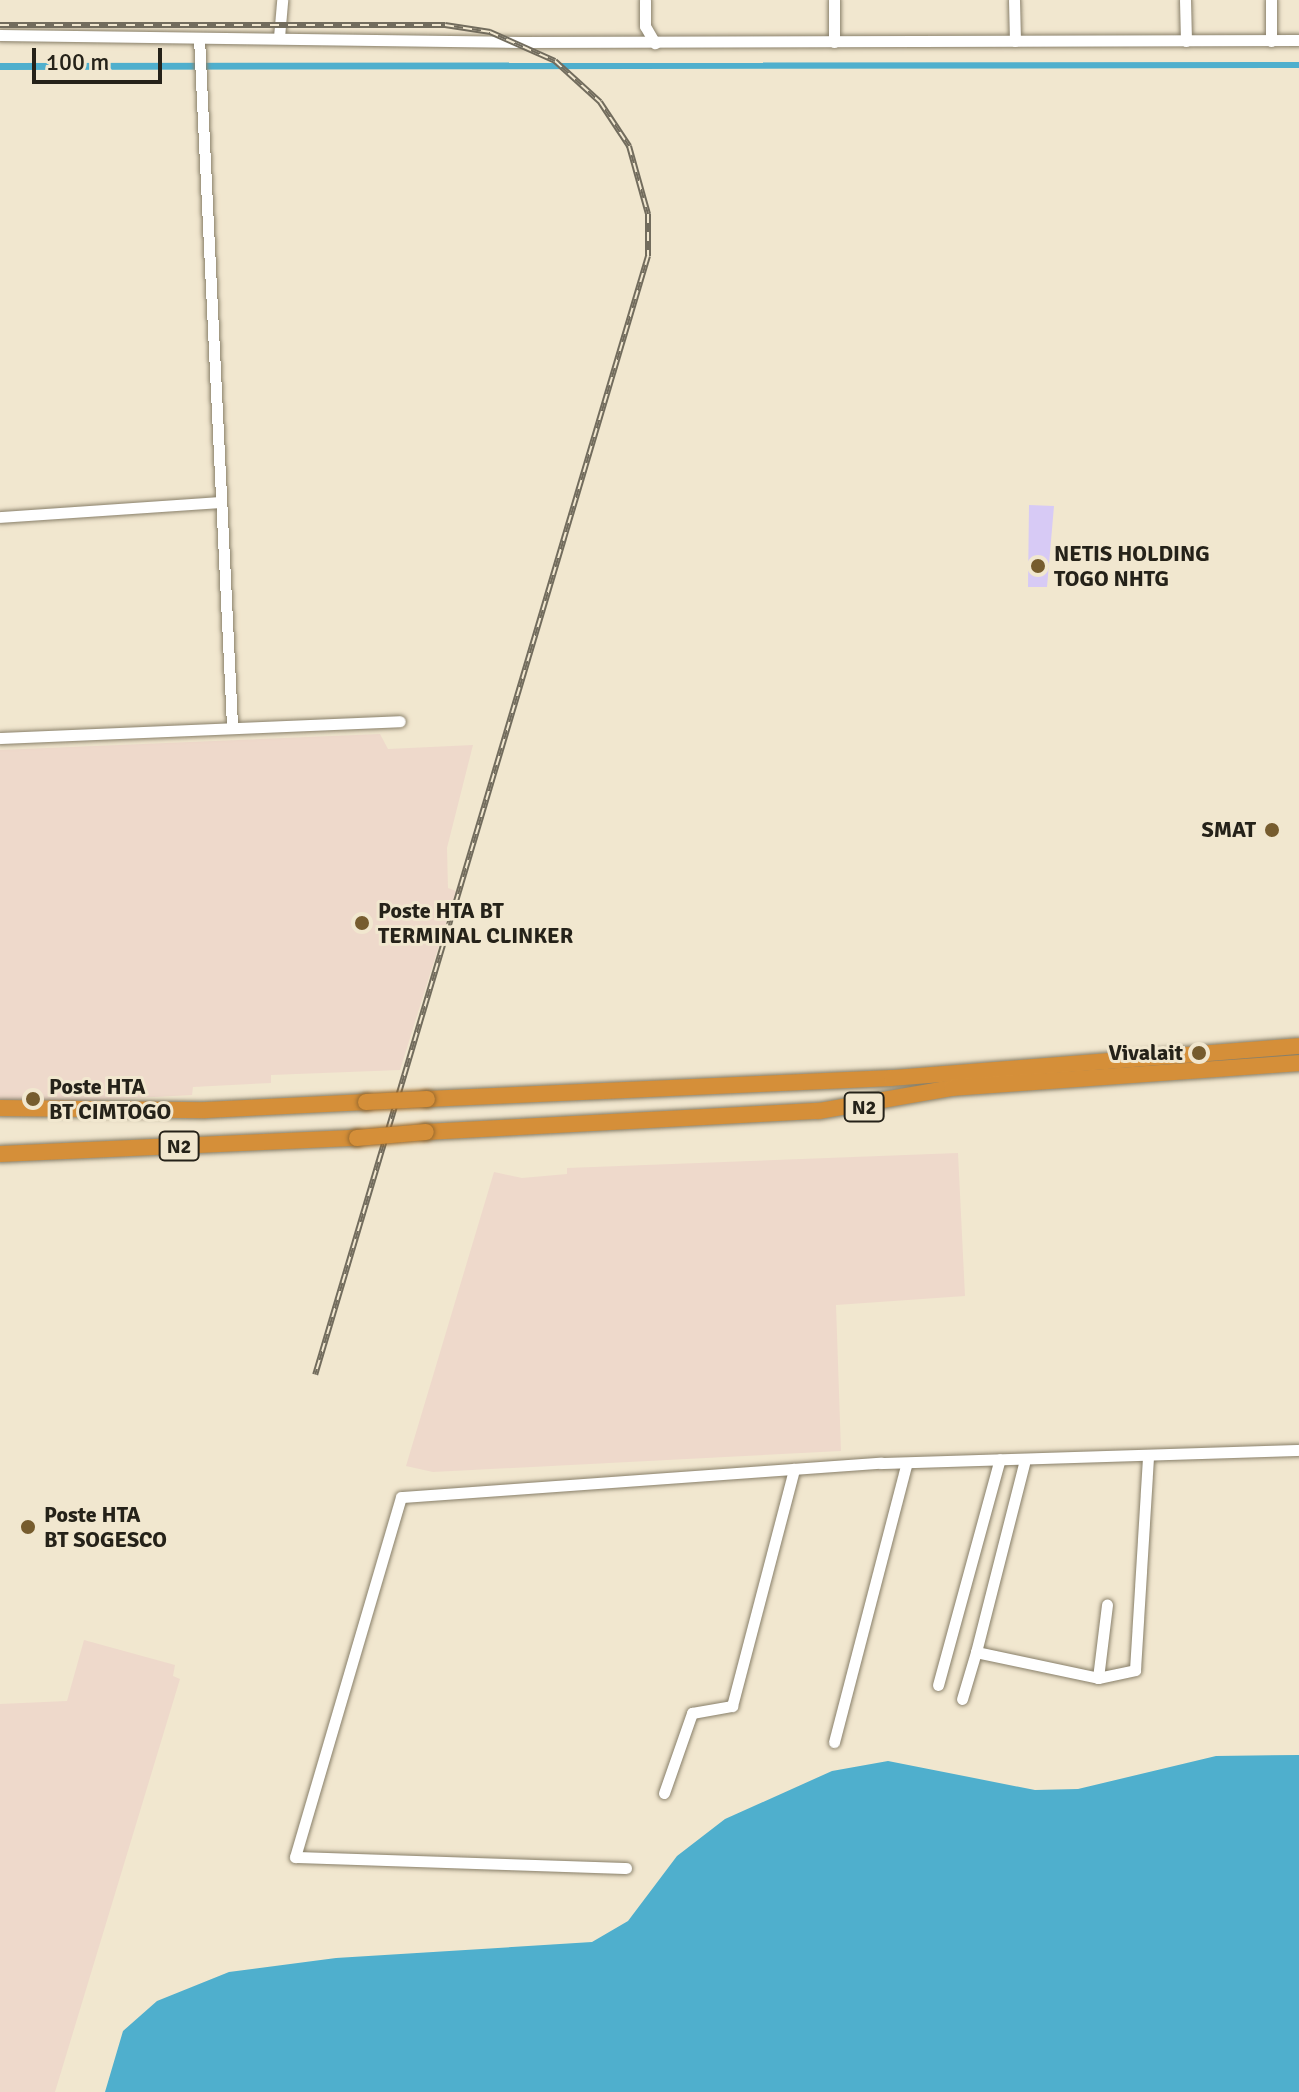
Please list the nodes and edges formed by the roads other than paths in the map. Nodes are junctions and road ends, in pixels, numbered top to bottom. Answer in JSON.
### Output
{"nodes":[{"id":1,"x":282,"y":0,"type":"edge"},
{"id":2,"x":645,"y":0,"type":"edge"},
{"id":3,"x":834,"y":0,"type":"edge"},
{"id":4,"x":1014,"y":0,"type":"edge"},
{"id":5,"x":1185,"y":0,"type":"edge"},
{"id":6,"x":1271,"y":0,"type":"edge"},
{"id":7,"x":0,"y":35,"type":"edge"},
{"id":8,"x":279,"y":37,"type":"junction"},
{"id":9,"x":199,"y":38,"type":"junction"},
{"id":10,"x":1299,"y":40,"type":"edge"},
{"id":11,"x":1015,"y":41,"type":"junction"},
{"id":12,"x":1186,"y":41,"type":"junction"},
{"id":13,"x":1271,"y":41,"type":"junction"},
{"id":14,"x":834,"y":42,"type":"junction"},
{"id":15,"x":655,"y":43,"type":"junction"},
{"id":16,"x":218,"y":502,"type":"junction"},
{"id":17,"x":0,"y":517,"type":"edge"},
{"id":18,"x":400,"y":721,"type":"dead end"},
{"id":19,"x":232,"y":726,"type":"junction"},
{"id":20,"x":0,"y":738,"type":"edge"},
{"id":21,"x":1299,"y":1046,"type":"edge"},
{"id":22,"x":1299,"y":1063,"type":"edge"},
{"id":23,"x":0,"y":1108,"type":"edge"},
{"id":24,"x":0,"y":1154,"type":"edge"},
{"id":25,"x":1299,"y":1450,"type":"edge"},
{"id":26,"x":1148,"y":1455,"type":"junction"},
{"id":27,"x":1000,"y":1459,"type":"junction"},
{"id":28,"x":1024,"y":1463,"type":"junction"},
{"id":29,"x":906,"y":1465,"type":"junction"},
{"id":30,"x":794,"y":1469,"type":"junction"},
{"id":31,"x":1107,"y":1605,"type":"dead end"},
{"id":32,"x":976,"y":1652,"type":"junction"},
{"id":33,"x":1098,"y":1678,"type":"junction"},
{"id":34,"x":938,"y":1685,"type":"dead end"},
{"id":35,"x":962,"y":1699,"type":"dead end"},
{"id":36,"x":834,"y":1742,"type":"dead end"},
{"id":37,"x":664,"y":1793,"type":"dead end"},
{"id":38,"x":626,"y":1868,"type":"dead end"}],
"edges":[{"from":1,"to":8,"type":"street"},
{"from":2,"to":15,"type":"street"},
{"from":3,"to":14,"type":"street"},
{"from":4,"to":11,"type":"street"},
{"from":5,"to":12,"type":"street"},
{"from":6,"to":13,"type":"street"},
{"from":7,"to":9,"type":"street"},
{"from":8,"to":9,"type":"street"},
{"from":8,"to":15,"type":"street"},
{"from":9,"to":16,"type":"street"},
{"from":10,"to":13,"type":"street"},
{"from":11,"to":12,"type":"street"},
{"from":11,"to":14,"type":"street"},
{"from":12,"to":13,"type":"street"},
{"from":14,"to":15,"type":"street"},
{"from":16,"to":17,"type":"street"},
{"from":16,"to":19,"type":"street"},
{"from":18,"to":19,"type":"street"},
{"from":19,"to":20,"type":"street"},
{"from":21,"to":23,"type":"highway","number":"N2","bridge":true},
{"from":22,"to":24,"type":"highway","number":"N2","bridge":true},
{"from":25,"to":26,"type":"street"},
{"from":26,"to":28,"type":"street"},
{"from":26,"to":33,"type":"street"},
{"from":27,"to":28,"type":"street"},
{"from":27,"to":29,"type":"street"},
{"from":27,"to":34,"type":"street"},
{"from":28,"to":32,"type":"street"},
{"from":29,"to":30,"type":"street"},
{"from":29,"to":36,"type":"street"},
{"from":30,"to":37,"type":"street"},
{"from":30,"to":38,"type":"street"},
{"from":31,"to":33,"type":"street"},
{"from":32,"to":33,"type":"street"},
{"from":32,"to":35,"type":"street"}]}
